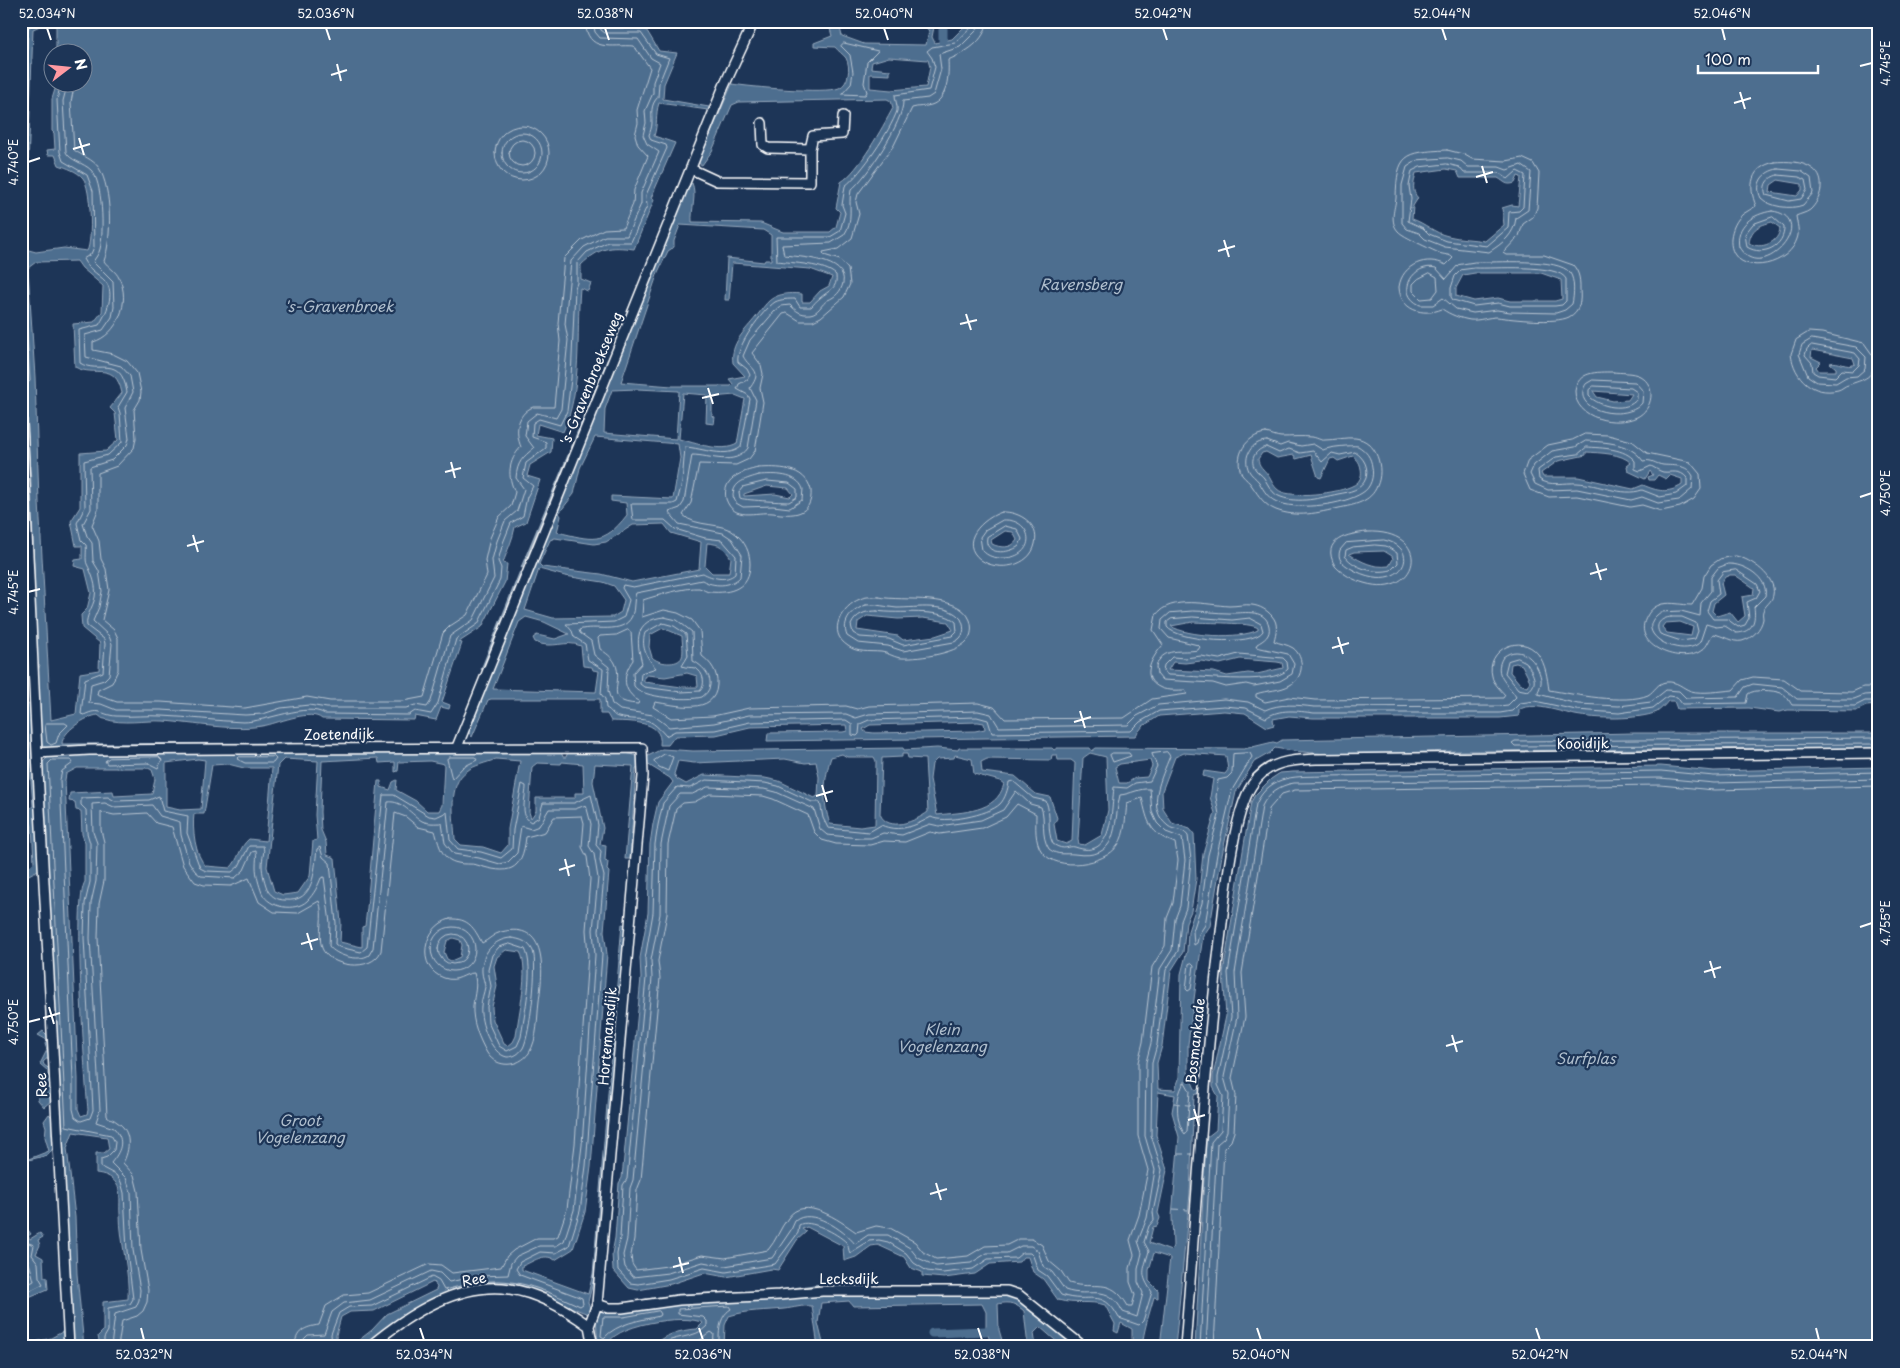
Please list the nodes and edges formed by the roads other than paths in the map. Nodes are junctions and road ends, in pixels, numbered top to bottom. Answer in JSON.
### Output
{"nodes":[{"id":1,"x":754,"y":21,"type":"edge"},
{"id":2,"x":843,"y":116,"type":"dead end"},
{"id":3,"x":762,"y":124,"type":"dead end"},
{"id":4,"x":810,"y":149,"type":"junction"},
{"id":5,"x":691,"y":170,"type":"junction"},
{"id":6,"x":21,"y":402,"type":"edge"},
{"id":7,"x":457,"y":747,"type":"junction"},
{"id":8,"x":642,"y":748,"type":"joint"},
{"id":9,"x":37,"y":753,"type":"junction"},
{"id":10,"x":1879,"y":753,"type":"edge"},
{"id":11,"x":1287,"y":760,"type":"joint"},
{"id":12,"x":593,"y":1315,"type":"junction"},
{"id":13,"x":69,"y":1347,"type":"edge"},
{"id":14,"x":369,"y":1347,"type":"edge"},
{"id":15,"x":593,"y":1347,"type":"edge"},
{"id":16,"x":1084,"y":1347,"type":"edge"},
{"id":17,"x":1185,"y":1347,"type":"edge"}],
"edges":[{"from":1,"to":5,"type":"street","name":"'s-Gravenbroekseweg"},
{"from":2,"to":4,"type":"street"},
{"from":3,"to":4,"type":"street"},
{"from":4,"to":5,"type":"street"},
{"from":5,"to":7,"type":"street","name":"'s-Gravenbroekseweg"},
{"from":6,"to":9,"type":"street","name":"Ree"},
{"from":7,"to":8,"type":"street","name":"Zoetendijk"},
{"from":7,"to":9,"type":"street","name":"Zoetendijk"},
{"from":8,"to":12,"type":"street","name":"Hortemansdijk"},
{"from":9,"to":13,"type":"street","name":"Ree"},
{"from":10,"to":11,"type":"street","name":"Kooidijk"},
{"from":11,"to":17,"type":"street","name":"Bosmankade"},
{"from":12,"to":14,"type":"street","name":"Ree"},
{"from":12,"to":15,"type":"street","name":"Hortemansdijk"},
{"from":12,"to":16,"type":"street","name":"Lecksdijk"}]}
